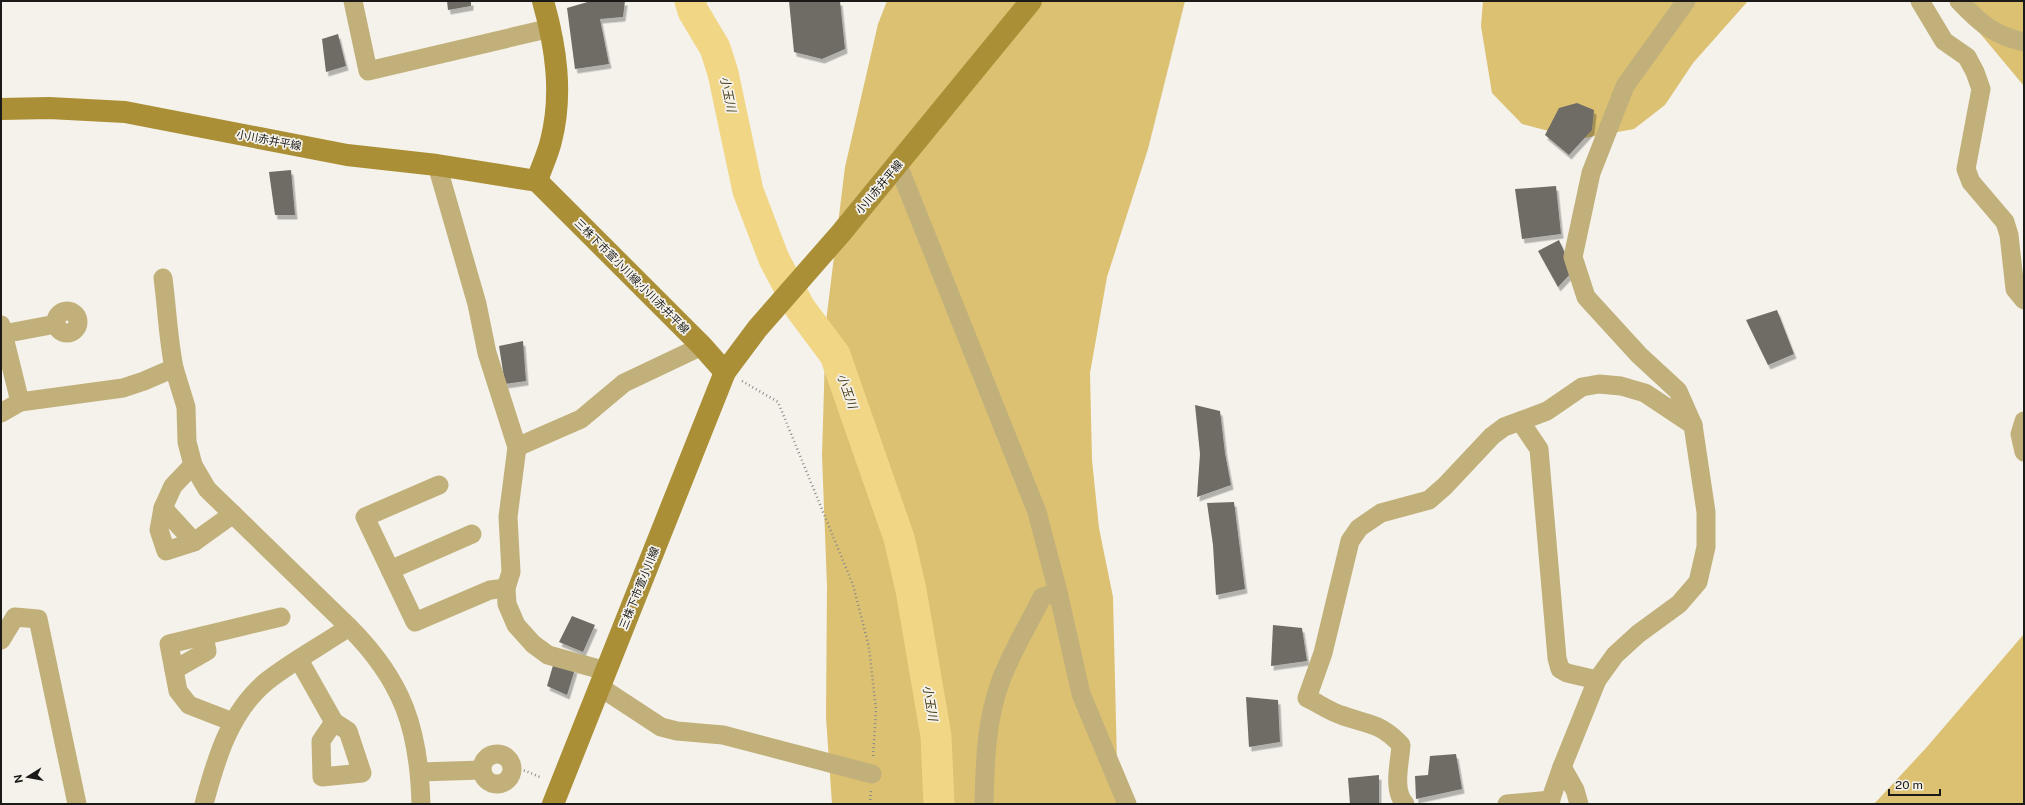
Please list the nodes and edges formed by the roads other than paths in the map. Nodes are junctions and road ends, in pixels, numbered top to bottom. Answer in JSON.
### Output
{"nodes":[{"id":1,"x":353,"y":1,"type":"edge"},
{"id":2,"x":543,"y":1,"type":"edge"},
{"id":3,"x":1031,"y":1,"type":"edge"},
{"id":4,"x":1686,"y":1,"type":"edge"},
{"id":5,"x":1920,"y":1,"type":"edge"},
{"id":6,"x":1959,"y":1,"type":"edge"},
{"id":7,"x":551,"y":28,"type":"junction"},
{"id":8,"x":2024,"y":42,"type":"edge"},
{"id":9,"x":1,"y":109,"type":"edge"},
{"id":10,"x":437,"y":165,"type":"junction"},
{"id":11,"x":898,"y":165,"type":"junction"},
{"id":12,"x":536,"y":181,"type":"junction"},
{"id":13,"x":163,"y":278,"type":"dead end"},
{"id":14,"x":2024,"y":300,"type":"edge"},
{"id":15,"x":56,"y":324,"type":"dead end"},
{"id":16,"x":2,"y":330,"type":"edge"},
{"id":17,"x":702,"y":346,"type":"junction"},
{"id":18,"x":174,"y":368,"type":"junction"},
{"id":19,"x":725,"y":372,"type":"junction"},
{"id":20,"x":20,"y":402,"type":"junction"},
{"id":21,"x":1,"y":413,"type":"edge"},
{"id":22,"x":1520,"y":421,"type":"junction"},
{"id":23,"x":2024,"y":421,"type":"edge"},
{"id":24,"x":1693,"y":425,"type":"junction"},
{"id":25,"x":517,"y":448,"type":"junction"},
{"id":26,"x":2024,"y":452,"type":"edge"},
{"id":27,"x":193,"y":466,"type":"junction"},
{"id":28,"x":439,"y":485,"type":"dead end"},
{"id":29,"x":163,"y":508,"type":"junction"},
{"id":30,"x":233,"y":514,"type":"junction"},
{"id":31,"x":472,"y":534,"type":"dead end"},
{"id":32,"x":194,"y":542,"type":"junction"},
{"id":33,"x":390,"y":570,"type":"junction"},
{"id":34,"x":506,"y":588,"type":"junction"},
{"id":35,"x":1058,"y":592,"type":"junction"},
{"id":36,"x":281,"y":617,"type":"dead end"},
{"id":37,"x":349,"y":627,"type":"junction"},
{"id":38,"x":204,"y":636,"type":"junction"},
{"id":39,"x":1,"y":640,"type":"edge"},
{"id":40,"x":299,"y":660,"type":"junction"},
{"id":41,"x":174,"y":670,"type":"junction"},
{"id":42,"x":603,"y":679,"type":"junction"},
{"id":43,"x":1597,"y":680,"type":"junction"},
{"id":44,"x":233,"y":722,"type":"junction"},
{"id":45,"x":334,"y":722,"type":"dead end"},
{"id":46,"x":1562,"y":767,"type":"junction"},
{"id":47,"x":512,"y":768,"type":"road end"},
{"id":48,"x":420,"y":772,"type":"junction"},
{"id":49,"x":872,"y":774,"type":"road end"},
{"id":50,"x":556,"y":795,"type":"edge"},
{"id":51,"x":1550,"y":802,"type":"edge"},
{"id":52,"x":76,"y":804,"type":"edge"},
{"id":53,"x":204,"y":804,"type":"edge"},
{"id":54,"x":421,"y":804,"type":"edge"},
{"id":55,"x":984,"y":804,"type":"edge"},
{"id":56,"x":1127,"y":804,"type":"edge"},
{"id":57,"x":1406,"y":804,"type":"edge"},
{"id":58,"x":1507,"y":804,"type":"edge"},
{"id":59,"x":1579,"y":804,"type":"edge"}],
"edges":[{"from":1,"to":7,"type":"street"},
{"from":2,"to":7,"type":"main road"},
{"from":3,"to":11,"type":"main road","name":"小川赤井平線"},
{"from":4,"to":24,"type":"street"},
{"from":5,"to":14,"type":"street"},
{"from":6,"to":8,"type":"street"},
{"from":7,"to":12,"type":"main road"},
{"from":9,"to":10,"type":"main road","name":"小川赤井平線"},
{"from":10,"to":12,"type":"main road","name":"小川赤井平線"},
{"from":10,"to":25,"type":"street"},
{"from":11,"to":19,"type":"main road","name":"小川赤井平線"},
{"from":11,"to":35,"type":"street"},
{"from":12,"to":17,"type":"main road","name":"三株下市萱小川線;小川赤井平線"},
{"from":13,"to":18,"type":"street"},
{"from":15,"to":16,"type":"street"},
{"from":16,"to":20,"type":"street"},
{"from":17,"to":19,"type":"main road","name":"三株下市萱小川線;小川赤井平線"},
{"from":17,"to":25,"type":"street"},
{"from":18,"to":20,"type":"street"},
{"from":18,"to":27,"type":"street"},
{"from":19,"to":42,"type":"main road","name":"三株下市萱小川線"},
{"from":20,"to":21,"type":"street"},
{"from":22,"to":24,"type":"street"},
{"from":22,"to":43,"type":"street"},
{"from":22,"to":57,"type":"street"},
{"from":23,"to":26,"type":"street"},
{"from":24,"to":43,"type":"street"},
{"from":25,"to":34,"type":"street"},
{"from":27,"to":29,"type":"street"},
{"from":27,"to":30,"type":"street"},
{"from":28,"to":33,"type":"street"},
{"from":29,"to":32,"type":"street"},
{"from":29,"to":32,"type":"street"},
{"from":30,"to":32,"type":"street"},
{"from":30,"to":37,"type":"street"},
{"from":31,"to":33,"type":"street"},
{"from":33,"to":34,"type":"street"},
{"from":34,"to":42,"type":"street"},
{"from":35,"to":55,"type":"street"},
{"from":35,"to":56,"type":"street"},
{"from":36,"to":38,"type":"street"},
{"from":37,"to":40,"type":"street"},
{"from":37,"to":48,"type":"street"},
{"from":38,"to":41,"type":"street"},
{"from":38,"to":41,"type":"street"},
{"from":39,"to":52,"type":"street"},
{"from":40,"to":44,"type":"street"},
{"from":40,"to":45,"type":"street"},
{"from":41,"to":44,"type":"street"},
{"from":42,"to":49,"type":"street"},
{"from":42,"to":50,"type":"main road","name":"三株下市萱小川線"},
{"from":43,"to":46,"type":"street"},
{"from":44,"to":53,"type":"street"},
{"from":46,"to":51,"type":"street"},
{"from":46,"to":59,"type":"street"},
{"from":47,"to":48,"type":"street"},
{"from":48,"to":54,"type":"street"},
{"from":51,"to":58,"type":"street"}]}
